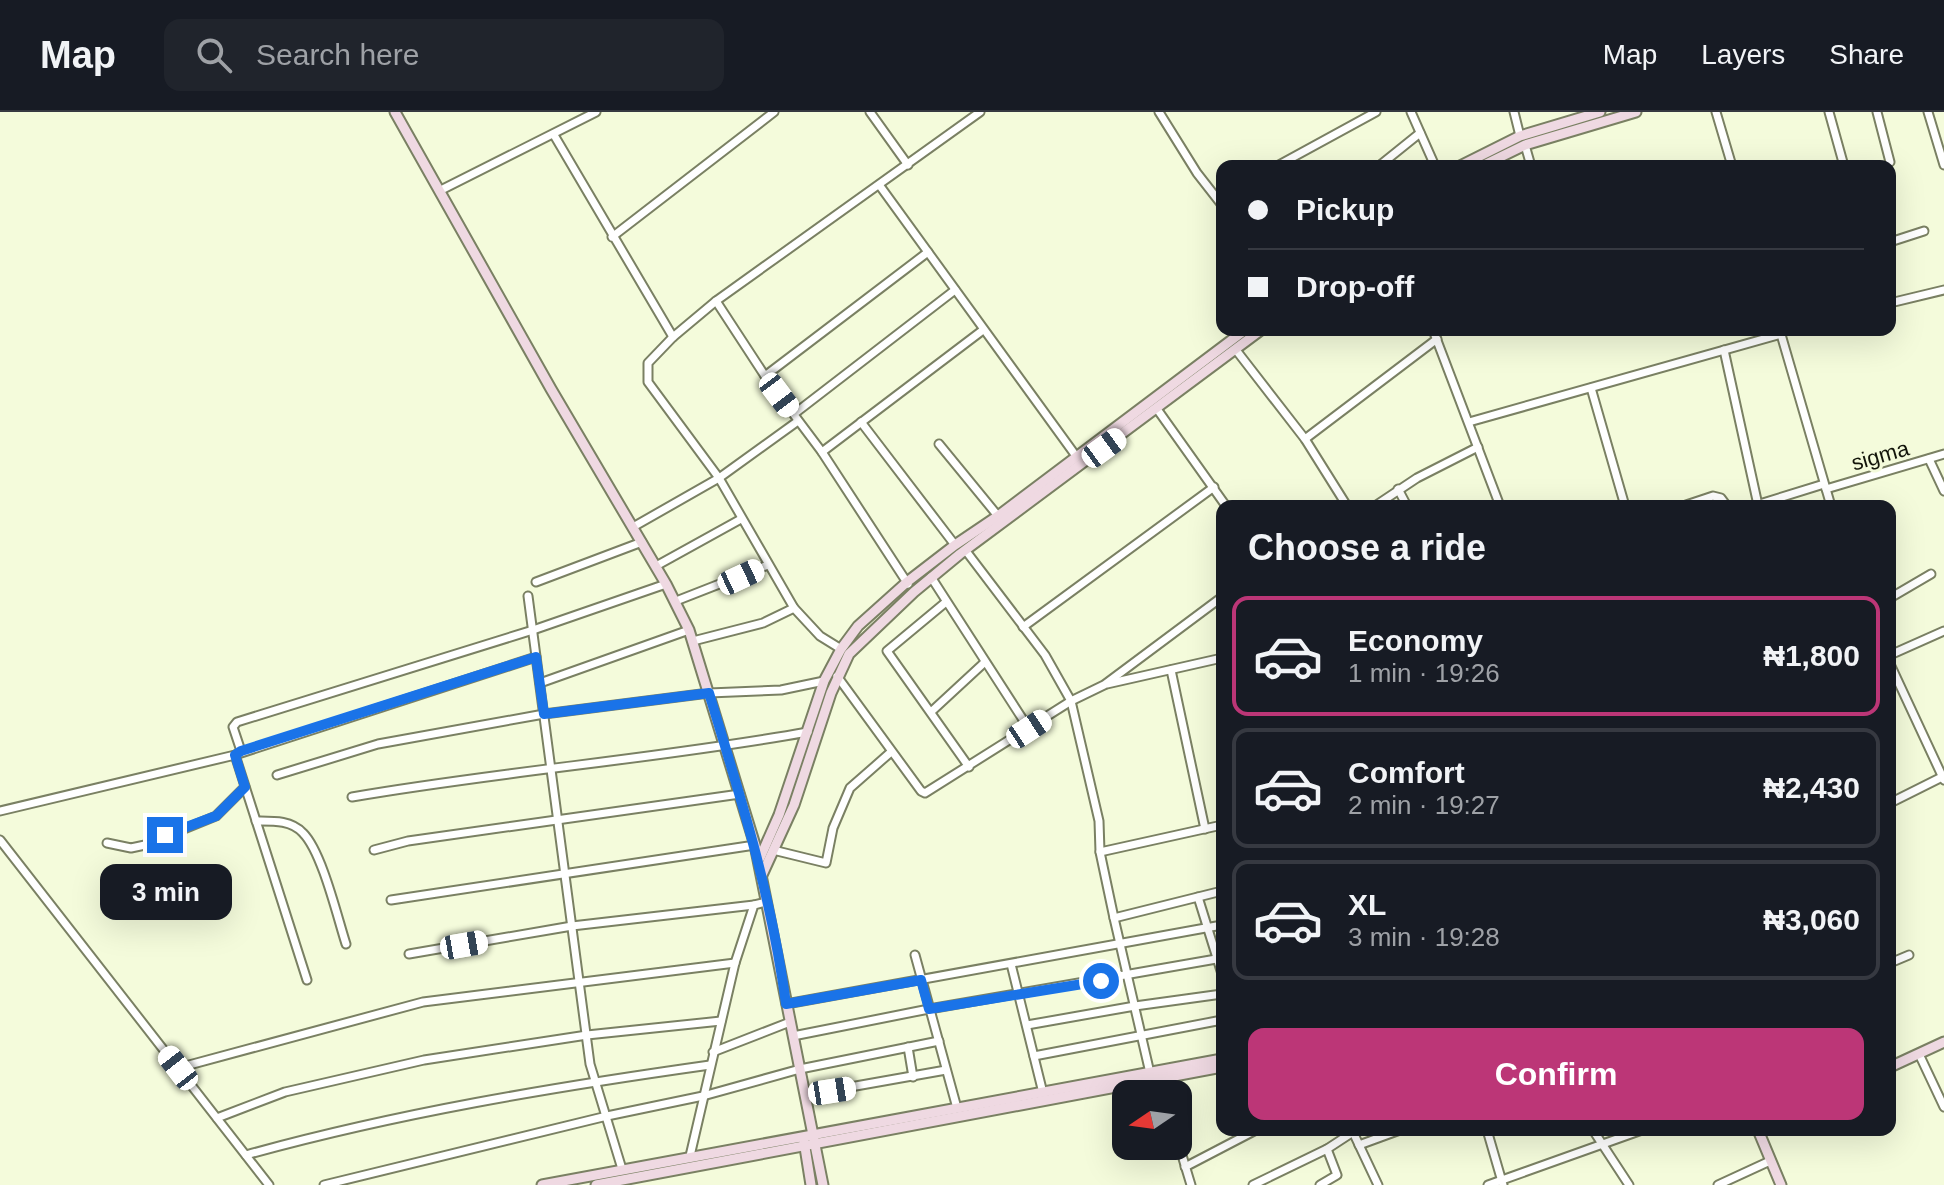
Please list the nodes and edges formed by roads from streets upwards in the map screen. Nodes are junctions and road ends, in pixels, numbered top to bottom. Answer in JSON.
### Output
{"nodes":[{"id":1,"x":395,"y":112,"type":"edge"},
{"id":2,"x":596,"y":112,"type":"edge"},
{"id":3,"x":774,"y":112,"type":"edge"},
{"id":4,"x":870,"y":112,"type":"edge"},
{"id":5,"x":980,"y":112,"type":"edge"},
{"id":6,"x":1159,"y":112,"type":"edge"},
{"id":7,"x":1376,"y":112,"type":"edge"},
{"id":8,"x":1411,"y":112,"type":"edge"},
{"id":9,"x":1514,"y":112,"type":"edge"},
{"id":10,"x":1600,"y":112,"type":"edge"},
{"id":11,"x":1636,"y":112,"type":"edge"},
{"id":12,"x":1716,"y":112,"type":"edge"},
{"id":13,"x":1829,"y":112,"type":"edge"},
{"id":14,"x":1877,"y":112,"type":"edge"},
{"id":15,"x":1928,"y":112,"type":"edge"},
{"id":16,"x":1420,"y":133,"type":"junction"},
{"id":17,"x":554,"y":135,"type":"junction"},
{"id":18,"x":1522,"y":140,"type":"junction"},
{"id":19,"x":1288,"y":160,"type":"edge"},
{"id":20,"x":1386,"y":160,"type":"edge"},
{"id":21,"x":1432,"y":160,"type":"edge"},
{"id":22,"x":1474,"y":160,"type":"edge"},
{"id":23,"x":1491,"y":160,"type":"edge"},
{"id":24,"x":1529,"y":160,"type":"edge"},
{"id":25,"x":1730,"y":160,"type":"edge"},
{"id":26,"x":1842,"y":160,"type":"edge"},
{"id":27,"x":1889,"y":160,"type":"edge"},
{"id":28,"x":908,"y":165,"type":"junction"},
{"id":29,"x":1944,"y":165,"type":"edge"},
{"id":30,"x":880,"y":186,"type":"junction"},
{"id":31,"x":441,"y":190,"type":"junction"},
{"id":32,"x":1216,"y":195,"type":"edge"},
{"id":33,"x":1924,"y":231,"type":"dead end"},
{"id":34,"x":612,"y":237,"type":"junction"},
{"id":35,"x":1896,"y":240,"type":"edge"},
{"id":36,"x":928,"y":252,"type":"junction"},
{"id":37,"x":955,"y":290,"type":"junction"},
{"id":38,"x":1944,"y":290,"type":"edge"},
{"id":39,"x":716,"y":301,"type":"junction"},
{"id":40,"x":1896,"y":302,"type":"edge"},
{"id":41,"x":983,"y":330,"type":"junction"},
{"id":42,"x":1237,"y":336,"type":"edge"},
{"id":43,"x":1254,"y":336,"type":"edge"},
{"id":44,"x":1436,"y":336,"type":"edge"},
{"id":45,"x":1768,"y":336,"type":"edge"},
{"id":46,"x":1781,"y":336,"type":"edge"},
{"id":47,"x":673,"y":337,"type":"junction"},
{"id":48,"x":1437,"y":339,"type":"junction"},
{"id":49,"x":1236,"y":350,"type":"junction"},
{"id":50,"x":1724,"y":350,"type":"junction"},
{"id":51,"x":1185,"y":374,"type":"junction"},
{"id":52,"x":765,"y":376,"type":"junction"},
{"id":53,"x":1191,"y":383,"type":"junction"},
{"id":54,"x":1591,"y":388,"type":"junction"},
{"id":55,"x":1157,"y":409,"type":"junction"},
{"id":56,"x":796,"y":417,"type":"junction"},
{"id":57,"x":861,"y":422,"type":"junction"},
{"id":58,"x":1469,"y":422,"type":"junction"},
{"id":59,"x":1305,"y":439,"type":"junction"},
{"id":60,"x":939,"y":444,"type":"dead end"},
{"id":61,"x":1478,"y":447,"type":"junction"},
{"id":62,"x":822,"y":452,"type":"junction"},
{"id":63,"x":1944,"y":454,"type":"edge"},
{"id":64,"x":1076,"y":456,"type":"junction"},
{"id":65,"x":1929,"y":459,"type":"junction"},
{"id":66,"x":719,"y":478,"type":"junction"},
{"id":67,"x":1214,"y":487,"type":"junction"},
{"id":68,"x":1825,"y":487,"type":"junction"},
{"id":69,"x":1398,"y":489,"type":"junction"},
{"id":70,"x":1944,"y":491,"type":"edge"},
{"id":71,"x":1222,"y":500,"type":"edge"},
{"id":72,"x":1343,"y":500,"type":"edge"},
{"id":73,"x":1383,"y":500,"type":"edge"},
{"id":74,"x":1404,"y":500,"type":"edge"},
{"id":75,"x":1498,"y":500,"type":"edge"},
{"id":76,"x":1623,"y":500,"type":"edge"},
{"id":77,"x":1701,"y":500,"type":"edge"},
{"id":78,"x":1722,"y":500,"type":"edge"},
{"id":79,"x":1755,"y":500,"type":"edge"},
{"id":80,"x":1775,"y":500,"type":"edge"},
{"id":81,"x":1829,"y":500,"type":"edge"},
{"id":82,"x":998,"y":516,"type":"junction"},
{"id":83,"x":741,"y":519,"type":"junction"},
{"id":84,"x":633,"y":527,"type":"junction"},
{"id":85,"x":642,"y":542,"type":"junction"},
{"id":86,"x":955,"y":545,"type":"junction"},
{"id":87,"x":966,"y":551,"type":"junction"},
{"id":88,"x":768,"y":565,"type":"junction"},
{"id":89,"x":656,"y":566,"type":"junction"},
{"id":90,"x":1931,"y":574,"type":"dead end"},
{"id":91,"x":931,"y":577,"type":"junction"},
{"id":92,"x":536,"y":582,"type":"dead end"},
{"id":93,"x":907,"y":582,"type":"junction"},
{"id":94,"x":666,"y":584,"type":"junction"},
{"id":95,"x":914,"y":592,"type":"junction"},
{"id":96,"x":1896,"y":594,"type":"edge"},
{"id":97,"x":528,"y":596,"type":"dead end"},
{"id":98,"x":676,"y":601,"type":"junction"},
{"id":99,"x":1216,"y":601,"type":"edge"},
{"id":100,"x":946,"y":602,"type":"junction"},
{"id":101,"x":794,"y":608,"type":"junction"},
{"id":102,"x":1023,"y":627,"type":"junction"},
{"id":103,"x":533,"y":630,"type":"junction"},
{"id":104,"x":689,"y":630,"type":"junction"},
{"id":105,"x":1944,"y":631,"type":"edge"},
{"id":106,"x":693,"y":641,"type":"junction"},
{"id":107,"x":841,"y":649,"type":"junction"},
{"id":108,"x":1896,"y":652,"type":"edge"},
{"id":109,"x":536,"y":657,"type":"junction"},
{"id":110,"x":1216,"y":659,"type":"edge"},
{"id":111,"x":985,"y":662,"type":"junction"},
{"id":112,"x":1171,"y":670,"type":"junction"},
{"id":113,"x":837,"y":676,"type":"junction"},
{"id":114,"x":1896,"y":677,"type":"edge"},
{"id":115,"x":824,"y":681,"type":"junction"},
{"id":116,"x":540,"y":683,"type":"junction"},
{"id":117,"x":1104,"y":685,"type":"junction"},
{"id":118,"x":709,"y":693,"type":"junction"},
{"id":119,"x":1071,"y":701,"type":"junction"},
{"id":120,"x":932,"y":711,"type":"junction"},
{"id":121,"x":544,"y":714,"type":"junction"},
{"id":122,"x":1029,"y":729,"type":"junction"},
{"id":123,"x":808,"y":732,"type":"junction"},
{"id":124,"x":725,"y":746,"type":"junction"},
{"id":125,"x":891,"y":752,"type":"junction"},
{"id":126,"x":238,"y":753,"type":"junction"},
{"id":127,"x":551,"y":767,"type":"junction"},
{"id":128,"x":969,"y":767,"type":"junction"},
{"id":129,"x":277,"y":775,"type":"dead end"},
{"id":130,"x":1943,"y":778,"type":"edge"},
{"id":131,"x":245,"y":787,"type":"junction"},
{"id":132,"x":740,"y":794,"type":"junction"},
{"id":133,"x":352,"y":797,"type":"dead end"},
{"id":134,"x":0,"y":800,"type":"edge"},
{"id":135,"x":1896,"y":800,"type":"edge"},
{"id":136,"x":3,"y":810,"type":"edge"},
{"id":137,"x":558,"y":820,"type":"junction"},
{"id":138,"x":256,"y":821,"type":"junction"},
{"id":139,"x":1216,"y":826,"type":"edge"},
{"id":140,"x":1205,"y":829,"type":"junction"},
{"id":141,"x":0,"y":840,"type":"edge"},
{"id":142,"x":107,"y":843,"type":"dead end"},
{"id":143,"x":755,"y":845,"type":"junction"},
{"id":144,"x":374,"y":850,"type":"dead end"},
{"id":145,"x":773,"y":850,"type":"junction"},
{"id":146,"x":1100,"y":852,"type":"junction"},
{"id":147,"x":759,"y":860,"type":"junction"},
{"id":148,"x":565,"y":874,"type":"junction"},
{"id":149,"x":762,"y":875,"type":"junction"},
{"id":150,"x":1216,"y":892,"type":"edge"},
{"id":151,"x":1198,"y":897,"type":"junction"},
{"id":152,"x":391,"y":900,"type":"dead end"},
{"id":153,"x":766,"y":902,"type":"junction"},
{"id":154,"x":754,"y":905,"type":"junction"},
{"id":155,"x":1114,"y":918,"type":"junction"},
{"id":156,"x":572,"y":926,"type":"junction"},
{"id":157,"x":1216,"y":926,"type":"edge"},
{"id":158,"x":1209,"y":928,"type":"junction"},
{"id":159,"x":346,"y":944,"type":"dead end"},
{"id":160,"x":1121,"y":945,"type":"junction"},
{"id":161,"x":1216,"y":948,"type":"edge"},
{"id":162,"x":409,"y":954,"type":"dead end"},
{"id":163,"x":915,"y":955,"type":"dead end"},
{"id":164,"x":1909,"y":955,"type":"dead end"},
{"id":165,"x":1216,"y":960,"type":"edge"},
{"id":166,"x":1896,"y":960,"type":"edge"},
{"id":167,"x":735,"y":963,"type":"junction"},
{"id":168,"x":1011,"y":964,"type":"junction"},
{"id":169,"x":1128,"y":976,"type":"junction"},
{"id":170,"x":307,"y":980,"type":"dead end"},
{"id":171,"x":921,"y":980,"type":"junction"},
{"id":172,"x":579,"y":981,"type":"junction"},
{"id":173,"x":1020,"y":995,"type":"junction"},
{"id":174,"x":1216,"y":995,"type":"edge"},
{"id":175,"x":786,"y":1004,"type":"junction"},
{"id":176,"x":1135,"y":1006,"type":"junction"},
{"id":177,"x":929,"y":1009,"type":"junction"},
{"id":178,"x":721,"y":1021,"type":"junction"},
{"id":179,"x":1216,"y":1021,"type":"edge"},
{"id":180,"x":790,"y":1022,"type":"junction"},
{"id":181,"x":1027,"y":1025,"type":"junction"},
{"id":182,"x":587,"y":1035,"type":"junction"},
{"id":183,"x":793,"y":1036,"type":"junction"},
{"id":184,"x":1141,"y":1036,"type":"junction"},
{"id":185,"x":939,"y":1041,"type":"junction"},
{"id":186,"x":1944,"y":1042,"type":"edge"},
{"id":187,"x":908,"y":1047,"type":"junction"},
{"id":188,"x":713,"y":1052,"type":"junction"},
{"id":189,"x":1919,"y":1054,"type":"junction"},
{"id":190,"x":1034,"y":1056,"type":"junction"},
{"id":191,"x":1216,"y":1060,"type":"edge"},
{"id":192,"x":1896,"y":1064,"type":"edge"},
{"id":193,"x":710,"y":1065,"type":"junction"},
{"id":194,"x":178,"y":1068,"type":"junction"},
{"id":195,"x":1216,"y":1068,"type":"edge"},
{"id":196,"x":800,"y":1069,"type":"junction"},
{"id":197,"x":946,"y":1070,"type":"junction"},
{"id":198,"x":1150,"y":1073,"type":"junction"},
{"id":199,"x":913,"y":1077,"type":"junction"},
{"id":200,"x":1160,"y":1079,"type":"joint"},
{"id":201,"x":596,"y":1081,"type":"junction"},
{"id":202,"x":1043,"y":1093,"type":"junction"},
{"id":203,"x":805,"y":1095,"type":"junction"},
{"id":204,"x":703,"y":1096,"type":"junction"},
{"id":205,"x":1944,"y":1107,"type":"edge"},
{"id":206,"x":957,"y":1108,"type":"junction"},
{"id":207,"x":607,"y":1116,"type":"junction"},
{"id":208,"x":217,"y":1118,"type":"junction"},
{"id":209,"x":1244,"y":1136,"type":"edge"},
{"id":210,"x":1345,"y":1136,"type":"edge"},
{"id":211,"x":1354,"y":1136,"type":"edge"},
{"id":212,"x":1384,"y":1136,"type":"edge"},
{"id":213,"x":1489,"y":1136,"type":"edge"},
{"id":214,"x":1597,"y":1136,"type":"edge"},
{"id":215,"x":1627,"y":1136,"type":"edge"},
{"id":216,"x":1760,"y":1136,"type":"edge"},
{"id":217,"x":809,"y":1140,"type":"junction"},
{"id":218,"x":1359,"y":1145,"type":"junction"},
{"id":219,"x":1604,"y":1145,"type":"junction"},
{"id":220,"x":1327,"y":1149,"type":"junction"},
{"id":221,"x":246,"y":1155,"type":"junction"},
{"id":222,"x":690,"y":1156,"type":"junction"},
{"id":223,"x":1183,"y":1160,"type":"edge"},
{"id":224,"x":1770,"y":1161,"type":"junction"},
{"id":225,"x":1185,"y":1167,"type":"junction"},
{"id":226,"x":622,"y":1169,"type":"junction"},
{"id":227,"x":640,"y":1181,"type":"edge"},
{"id":228,"x":1502,"y":1182,"type":"edge"},
{"id":229,"x":269,"y":1185,"type":"edge"},
{"id":230,"x":324,"y":1185,"type":"edge"},
{"id":231,"x":542,"y":1185,"type":"edge"},
{"id":232,"x":596,"y":1185,"type":"edge"},
{"id":233,"x":811,"y":1185,"type":"edge"},
{"id":234,"x":823,"y":1185,"type":"edge"},
{"id":235,"x":1191,"y":1185,"type":"edge"},
{"id":236,"x":1253,"y":1185,"type":"edge"},
{"id":237,"x":1320,"y":1185,"type":"edge"},
{"id":238,"x":1378,"y":1185,"type":"edge"},
{"id":239,"x":1488,"y":1185,"type":"edge"},
{"id":240,"x":1629,"y":1185,"type":"edge"},
{"id":241,"x":1718,"y":1185,"type":"edge"},
{"id":242,"x":1781,"y":1185,"type":"edge"}],
"edges":[{"from":1,"to":31,"type":"street"},
{"from":2,"to":17,"type":"street"},
{"from":3,"to":34,"type":"street"},
{"from":4,"to":28,"type":"street"},
{"from":5,"to":28,"type":"street"},
{"from":6,"to":32,"type":"street"},
{"from":7,"to":19,"type":"street"},
{"from":8,"to":16,"type":"street"},
{"from":9,"to":18,"type":"street"},
{"from":10,"to":18,"type":"street"},
{"from":11,"to":18,"type":"street"},
{"from":12,"to":25,"type":"street"},
{"from":13,"to":26,"type":"street"},
{"from":14,"to":27,"type":"street"},
{"from":15,"to":29,"type":"street"},
{"from":16,"to":20,"type":"street"},
{"from":16,"to":21,"type":"street"},
{"from":17,"to":31,"type":"street"},
{"from":17,"to":34,"type":"street"},
{"from":18,"to":22,"type":"street"},
{"from":18,"to":23,"type":"street"},
{"from":18,"to":24,"type":"street"},
{"from":28,"to":30,"type":"street"},
{"from":30,"to":36,"type":"street"},
{"from":30,"to":39,"type":"street"},
{"from":31,"to":84,"type":"street"},
{"from":33,"to":35,"type":"street"},
{"from":34,"to":47,"type":"street"},
{"from":36,"to":37,"type":"street"},
{"from":36,"to":52,"type":"street"},
{"from":37,"to":41,"type":"street"},
{"from":37,"to":56,"type":"street"},
{"from":38,"to":40,"type":"street"},
{"from":39,"to":47,"type":"street"},
{"from":39,"to":52,"type":"street"},
{"from":41,"to":57,"type":"street"},
{"from":41,"to":64,"type":"street"},
{"from":42,"to":51,"type":"street"},
{"from":43,"to":49,"type":"street"},
{"from":44,"to":48,"type":"street"},
{"from":45,"to":50,"type":"street"},
{"from":46,"to":68,"type":"street"},
{"from":47,"to":66,"type":"street"},
{"from":48,"to":58,"type":"street"},
{"from":48,"to":59,"type":"street"},
{"from":49,"to":53,"type":"street"},
{"from":49,"to":59,"type":"street"},
{"from":50,"to":54,"type":"street"},
{"from":50,"to":79,"type":"street"},
{"from":51,"to":53,"type":"street"},
{"from":51,"to":64,"type":"street"},
{"from":52,"to":56,"type":"street"},
{"from":53,"to":55,"type":"street"},
{"from":54,"to":58,"type":"street"},
{"from":54,"to":76,"type":"street"},
{"from":55,"to":67,"type":"street"},
{"from":55,"to":87,"type":"street"},
{"from":56,"to":62,"type":"street"},
{"from":56,"to":66,"type":"street"},
{"from":57,"to":62,"type":"street"},
{"from":57,"to":86,"type":"street"},
{"from":58,"to":61,"type":"street"},
{"from":59,"to":72,"type":"street"},
{"from":60,"to":82,"type":"street"},
{"from":61,"to":69,"type":"street"},
{"from":61,"to":75,"type":"street"},
{"from":62,"to":93,"type":"street"},
{"from":63,"to":65,"type":"street","name":"sigma"},
{"from":64,"to":82,"type":"street"},
{"from":65,"to":68,"type":"street","name":"sigma"},
{"from":65,"to":70,"type":"street"},
{"from":66,"to":83,"type":"street"},
{"from":66,"to":84,"type":"street"},
{"from":67,"to":71,"type":"street"},
{"from":67,"to":102,"type":"street"},
{"from":68,"to":80,"type":"street","name":"sigma"},
{"from":68,"to":81,"type":"street"},
{"from":69,"to":73,"type":"street"},
{"from":69,"to":74,"type":"street"},
{"from":77,"to":78,"type":"street"},
{"from":82,"to":86,"type":"street"},
{"from":83,"to":88,"type":"street"},
{"from":83,"to":89,"type":"street"},
{"from":84,"to":85,"type":"street"},
{"from":85,"to":89,"type":"street"},
{"from":85,"to":92,"type":"street"},
{"from":86,"to":93,"type":"street"},
{"from":87,"to":91,"type":"street"},
{"from":87,"to":102,"type":"street"},
{"from":88,"to":98,"type":"street"},
{"from":88,"to":101,"type":"street"},
{"from":89,"to":94,"type":"street"},
{"from":90,"to":96,"type":"street"},
{"from":91,"to":95,"type":"street"},
{"from":91,"to":100,"type":"street"},
{"from":93,"to":95,"type":"street"},
{"from":93,"to":107,"type":"street"},
{"from":94,"to":98,"type":"street"},
{"from":94,"to":103,"type":"street"},
{"from":95,"to":113,"type":"street"},
{"from":97,"to":103,"type":"street"},
{"from":98,"to":104,"type":"street"},
{"from":99,"to":117,"type":"street"},
{"from":100,"to":111,"type":"street"},
{"from":100,"to":120,"type":"street"},
{"from":101,"to":106,"type":"street"},
{"from":101,"to":107,"type":"street"},
{"from":102,"to":119,"type":"street"},
{"from":103,"to":109,"type":"street"},
{"from":103,"to":126,"type":"street"},
{"from":104,"to":106,"type":"street"},
{"from":104,"to":116,"type":"street"},
{"from":105,"to":108,"type":"street"},
{"from":106,"to":118,"type":"street"},
{"from":107,"to":115,"type":"street"},
{"from":109,"to":116,"type":"street"},
{"from":109,"to":126,"type":"street"},
{"from":110,"to":112,"type":"street"},
{"from":111,"to":120,"type":"street"},
{"from":111,"to":122,"type":"street"},
{"from":112,"to":117,"type":"street"},
{"from":112,"to":140,"type":"street"},
{"from":113,"to":125,"type":"street"},
{"from":113,"to":145,"type":"street"},
{"from":114,"to":130,"type":"street"},
{"from":115,"to":118,"type":"street"},
{"from":115,"to":123,"type":"street"},
{"from":116,"to":121,"type":"street"},
{"from":117,"to":119,"type":"street"},
{"from":118,"to":121,"type":"street"},
{"from":118,"to":124,"type":"street"},
{"from":119,"to":122,"type":"street"},
{"from":119,"to":146,"type":"street"},
{"from":120,"to":128,"type":"street"},
{"from":121,"to":127,"type":"street"},
{"from":121,"to":129,"type":"street"},
{"from":122,"to":128,"type":"street"},
{"from":123,"to":124,"type":"street"},
{"from":123,"to":147,"type":"street"},
{"from":124,"to":127,"type":"street"},
{"from":124,"to":132,"type":"street"},
{"from":125,"to":128,"type":"street"},
{"from":125,"to":145,"type":"street"},
{"from":126,"to":131,"type":"street"},
{"from":126,"to":136,"type":"street"},
{"from":127,"to":133,"type":"street"},
{"from":127,"to":137,"type":"street"},
{"from":130,"to":135,"type":"street"},
{"from":131,"to":138,"type":"street"},
{"from":131,"to":142,"type":"street"},
{"from":132,"to":137,"type":"street"},
{"from":132,"to":143,"type":"street"},
{"from":134,"to":136,"type":"street"},
{"from":137,"to":144,"type":"street"},
{"from":137,"to":148,"type":"street"},
{"from":138,"to":159,"type":"street"},
{"from":138,"to":170,"type":"street"},
{"from":139,"to":140,"type":"street"},
{"from":140,"to":146,"type":"street"},
{"from":141,"to":194,"type":"street"},
{"from":143,"to":147,"type":"street"},
{"from":143,"to":148,"type":"street"},
{"from":145,"to":149,"type":"street"},
{"from":146,"to":155,"type":"street"},
{"from":147,"to":149,"type":"street"},
{"from":148,"to":152,"type":"street"},
{"from":148,"to":156,"type":"street"},
{"from":149,"to":153,"type":"street"},
{"from":150,"to":151,"type":"street"},
{"from":151,"to":155,"type":"street"},
{"from":151,"to":158,"type":"street"},
{"from":153,"to":154,"type":"street"},
{"from":153,"to":175,"type":"street"},
{"from":154,"to":156,"type":"street"},
{"from":154,"to":167,"type":"street"},
{"from":155,"to":160,"type":"street"},
{"from":156,"to":162,"type":"street"},
{"from":156,"to":172,"type":"street"},
{"from":157,"to":158,"type":"street"},
{"from":158,"to":160,"type":"street"},
{"from":158,"to":161,"type":"street"},
{"from":160,"to":168,"type":"street"},
{"from":160,"to":169,"type":"street"},
{"from":163,"to":171,"type":"street"},
{"from":164,"to":166,"type":"street"},
{"from":165,"to":169,"type":"street"},
{"from":167,"to":172,"type":"street"},
{"from":167,"to":178,"type":"street"},
{"from":168,"to":171,"type":"street"},
{"from":168,"to":173,"type":"street"},
{"from":169,"to":173,"type":"street"},
{"from":169,"to":176,"type":"street"},
{"from":171,"to":175,"type":"street"},
{"from":171,"to":177,"type":"street"},
{"from":172,"to":182,"type":"street"},
{"from":172,"to":194,"type":"street"},
{"from":173,"to":177,"type":"street"},
{"from":173,"to":181,"type":"street"},
{"from":174,"to":176,"type":"street"},
{"from":175,"to":180,"type":"street"},
{"from":176,"to":181,"type":"street"},
{"from":176,"to":184,"type":"street"},
{"from":177,"to":183,"type":"street"},
{"from":177,"to":185,"type":"street"},
{"from":178,"to":182,"type":"street"},
{"from":178,"to":188,"type":"street"},
{"from":179,"to":184,"type":"street"},
{"from":180,"to":183,"type":"street"},
{"from":180,"to":188,"type":"street"},
{"from":181,"to":190,"type":"street"},
{"from":182,"to":201,"type":"street"},
{"from":182,"to":208,"type":"street"},
{"from":183,"to":196,"type":"street"},
{"from":184,"to":190,"type":"street"},
{"from":184,"to":198,"type":"street"},
{"from":185,"to":187,"type":"street"},
{"from":185,"to":197,"type":"street"},
{"from":186,"to":189,"type":"street"},
{"from":187,"to":196,"type":"street"},
{"from":187,"to":199,"type":"street"},
{"from":188,"to":193,"type":"street"},
{"from":189,"to":192,"type":"street"},
{"from":189,"to":205,"type":"street"},
{"from":190,"to":202,"type":"street"},
{"from":191,"to":198,"type":"street"},
{"from":193,"to":201,"type":"street"},
{"from":193,"to":204,"type":"street"},
{"from":194,"to":208,"type":"street"},
{"from":195,"to":200,"type":"street"},
{"from":196,"to":203,"type":"street"},
{"from":196,"to":204,"type":"street"},
{"from":197,"to":199,"type":"street"},
{"from":197,"to":206,"type":"street"},
{"from":198,"to":202,"type":"street"},
{"from":199,"to":203,"type":"street"},
{"from":200,"to":217,"type":"street"},
{"from":201,"to":207,"type":"street"},
{"from":201,"to":221,"type":"street"},
{"from":202,"to":206,"type":"street"},
{"from":203,"to":217,"type":"street"},
{"from":204,"to":207,"type":"street"},
{"from":204,"to":222,"type":"street"},
{"from":206,"to":217,"type":"street"},
{"from":207,"to":226,"type":"street"},
{"from":207,"to":230,"type":"street"},
{"from":208,"to":221,"type":"street"},
{"from":209,"to":225,"type":"street"},
{"from":210,"to":220,"type":"street"},
{"from":211,"to":218,"type":"street"},
{"from":212,"to":218,"type":"street"},
{"from":213,"to":228,"type":"street"},
{"from":214,"to":219,"type":"street"},
{"from":215,"to":219,"type":"street"},
{"from":216,"to":224,"type":"street"},
{"from":217,"to":222,"type":"street"},
{"from":217,"to":227,"type":"street"},
{"from":217,"to":233,"type":"street"},
{"from":217,"to":234,"type":"street"},
{"from":218,"to":238,"type":"street"},
{"from":219,"to":228,"type":"street"},
{"from":219,"to":240,"type":"street"},
{"from":220,"to":236,"type":"street"},
{"from":220,"to":237,"type":"street"},
{"from":221,"to":229,"type":"street"},
{"from":222,"to":226,"type":"street"},
{"from":223,"to":225,"type":"street"},
{"from":224,"to":241,"type":"street"},
{"from":224,"to":242,"type":"street"},
{"from":225,"to":235,"type":"street"},
{"from":226,"to":231,"type":"street"},
{"from":227,"to":232,"type":"street"},
{"from":228,"to":239,"type":"street"}]}
